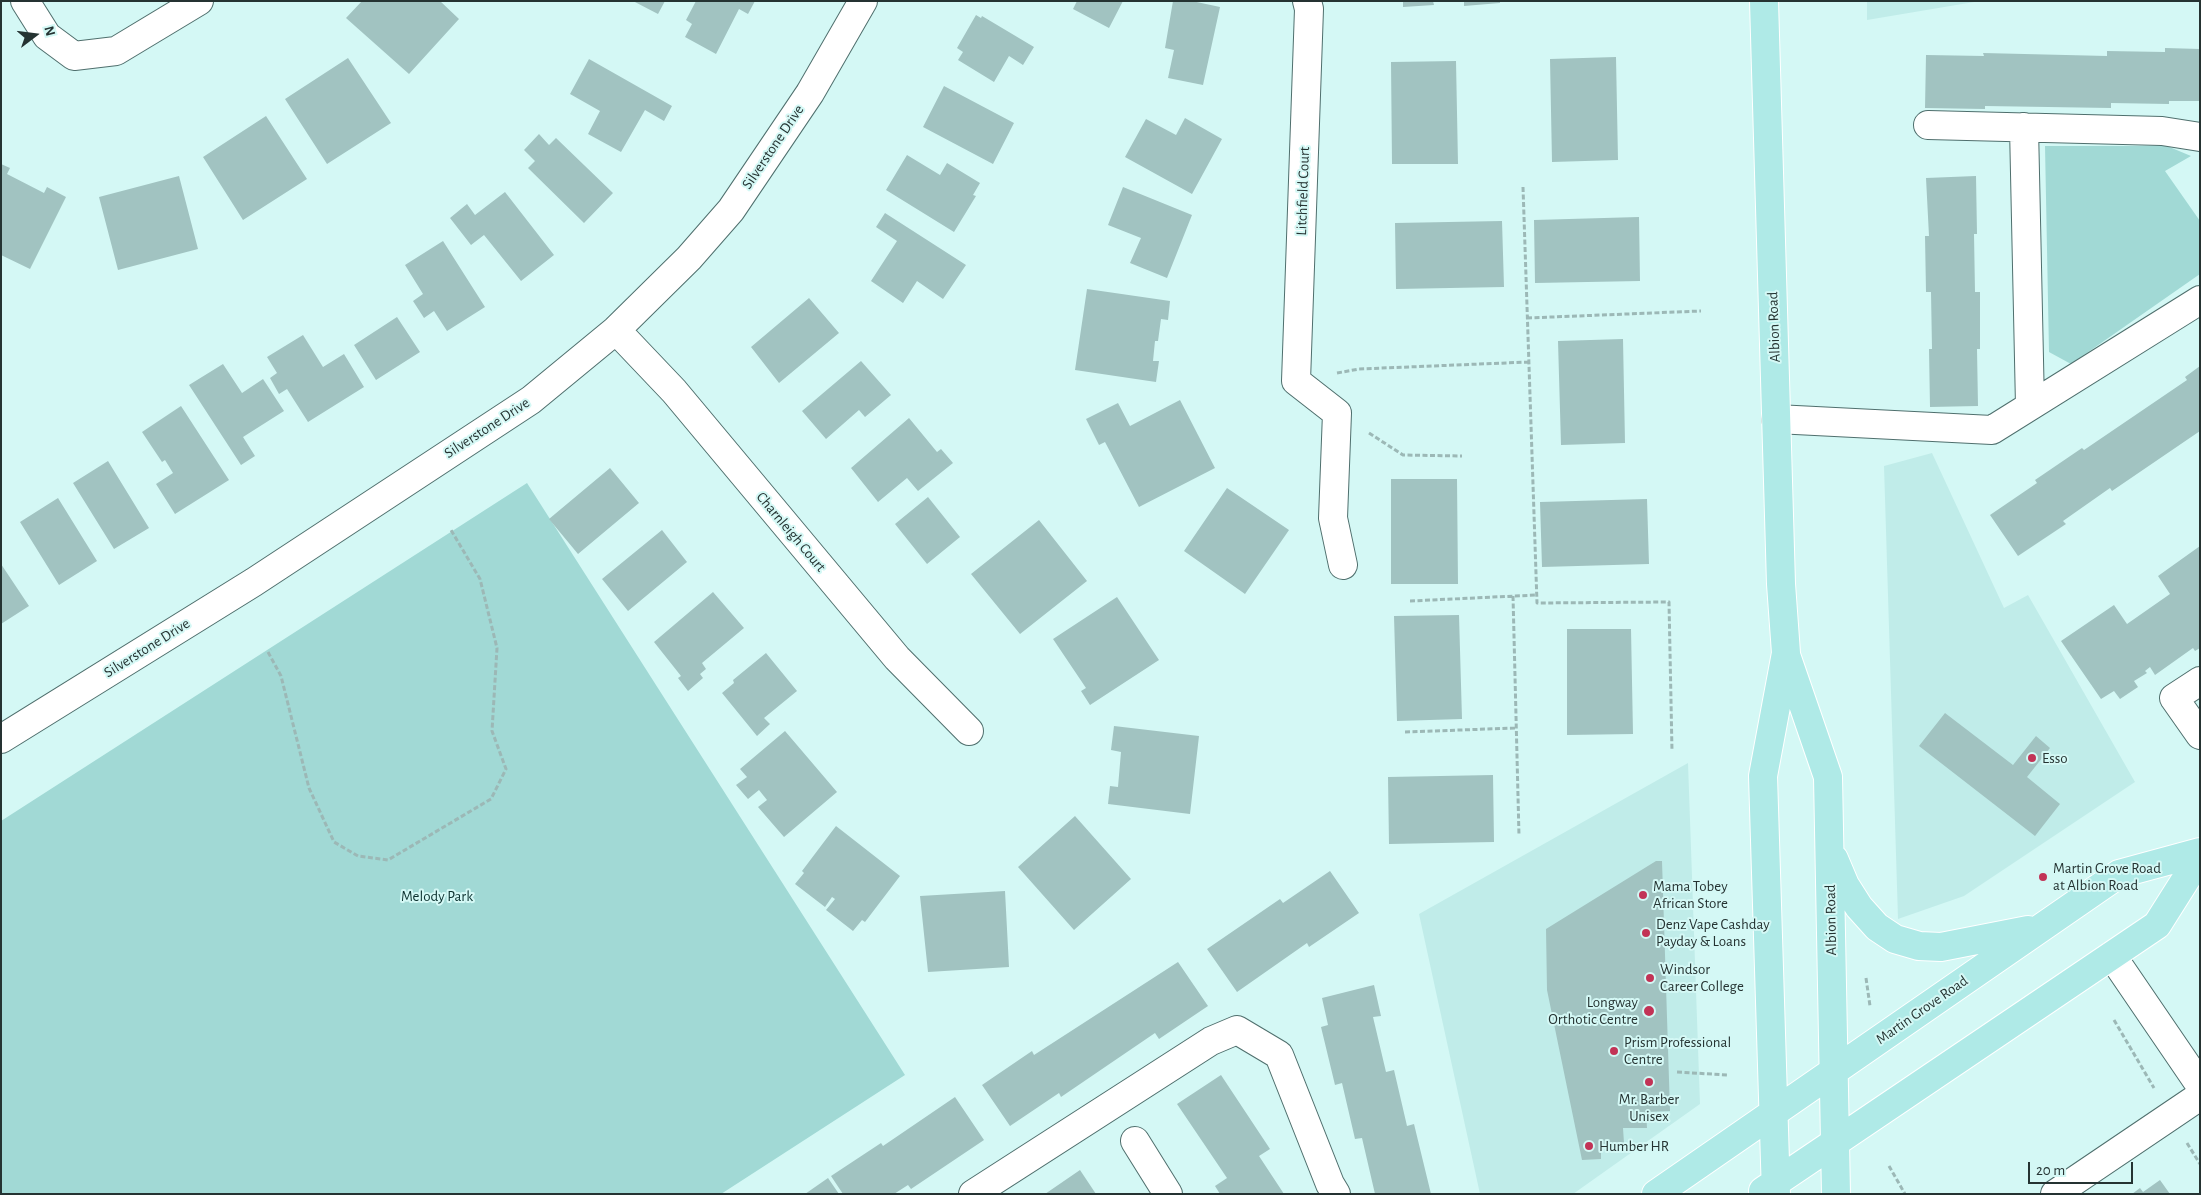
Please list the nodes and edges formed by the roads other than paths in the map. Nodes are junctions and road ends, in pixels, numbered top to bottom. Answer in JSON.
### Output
{"nodes":[{"id":1,"x":25,"y":1,"type":"edge"},
{"id":2,"x":199,"y":1,"type":"edge"},
{"id":3,"x":863,"y":1,"type":"edge"},
{"id":4,"x":1307,"y":1,"type":"edge"},
{"id":5,"x":1764,"y":1,"type":"edge"},
{"id":6,"x":1928,"y":126,"type":"dead end"},
{"id":7,"x":2024,"y":128,"type":"junction"},
{"id":8,"x":2200,"y":137,"type":"edge"},
{"id":9,"x":2200,"y":300,"type":"edge"},
{"id":10,"x":616,"y":330,"type":"junction"},
{"id":11,"x":2030,"y":406,"type":"junction"},
{"id":12,"x":1776,"y":419,"type":"junction"},
{"id":13,"x":1343,"y":565,"type":"dead end"},
{"id":14,"x":1786,"y":653,"type":"junction"},
{"id":15,"x":2200,"y":681,"type":"edge"},
{"id":16,"x":969,"y":732,"type":"dead end"},
{"id":17,"x":2200,"y":735,"type":"edge"},
{"id":18,"x":1,"y":739,"type":"edge"},
{"id":19,"x":1830,"y":848,"type":"junction"},
{"id":20,"x":2200,"y":852,"type":"edge"},
{"id":21,"x":2200,"y":857,"type":"edge"},
{"id":22,"x":2042,"y":926,"type":"junction"},
{"id":23,"x":2112,"y":956,"type":"junction"},
{"id":24,"x":1834,"y":1070,"type":"junction"},
{"id":25,"x":2200,"y":1085,"type":"edge"},
{"id":26,"x":2200,"y":1096,"type":"edge"},
{"id":27,"x":1774,"y":1113,"type":"junction"},
{"id":28,"x":1135,"y":1141,"type":"dead end"},
{"id":29,"x":1836,"y":1142,"type":"junction"},
{"id":30,"x":1770,"y":1190,"type":"edge"},
{"id":31,"x":973,"y":1194,"type":"edge"},
{"id":32,"x":1168,"y":1194,"type":"edge"},
{"id":33,"x":1336,"y":1194,"type":"edge"},
{"id":34,"x":1656,"y":1194,"type":"edge"},
{"id":35,"x":1836,"y":1194,"type":"edge"},
{"id":36,"x":2055,"y":1194,"type":"edge"}],
"edges":[{"from":1,"to":2,"type":"street"},
{"from":3,"to":10,"type":"street","name":"Silverstone Drive"},
{"from":4,"to":13,"type":"street","name":"Litchfield Court"},
{"from":5,"to":12,"type":"main road","name":"Albion Road"},
{"from":6,"to":7,"type":"street"},
{"from":7,"to":8,"type":"street"},
{"from":7,"to":11,"type":"street"},
{"from":9,"to":11,"type":"street"},
{"from":10,"to":16,"type":"street","name":"Charnleigh Court"},
{"from":10,"to":18,"type":"street","name":"Silverstone Drive"},
{"from":11,"to":12,"type":"street"},
{"from":12,"to":14,"type":"main road","name":"Albion Road"},
{"from":14,"to":19,"type":"main road","name":"Albion Road"},
{"from":14,"to":27,"type":"main road","name":"Albion Road"},
{"from":15,"to":17,"type":"street"},
{"from":19,"to":22,"type":"main road"},
{"from":19,"to":24,"type":"main road","name":"Albion Road"},
{"from":20,"to":22,"type":"main road","name":"Martin Grove Road"},
{"from":21,"to":23,"type":"main road"},
{"from":22,"to":24,"type":"main road","name":"Martin Grove Road"},
{"from":23,"to":25,"type":"street"},
{"from":23,"to":29,"type":"main road"},
{"from":24,"to":27,"type":"main road","name":"Martin Grove Road"},
{"from":24,"to":29,"type":"main road","name":"Albion Road"},
{"from":26,"to":36,"type":"street"},
{"from":27,"to":30,"type":"main road","name":"Albion Road"},
{"from":27,"to":34,"type":"main road","name":"Martin Grove Road"},
{"from":28,"to":32,"type":"street"},
{"from":29,"to":30,"type":"main road"},
{"from":29,"to":35,"type":"main road","name":"Albion Road"},
{"from":31,"to":33,"type":"street"}]}
